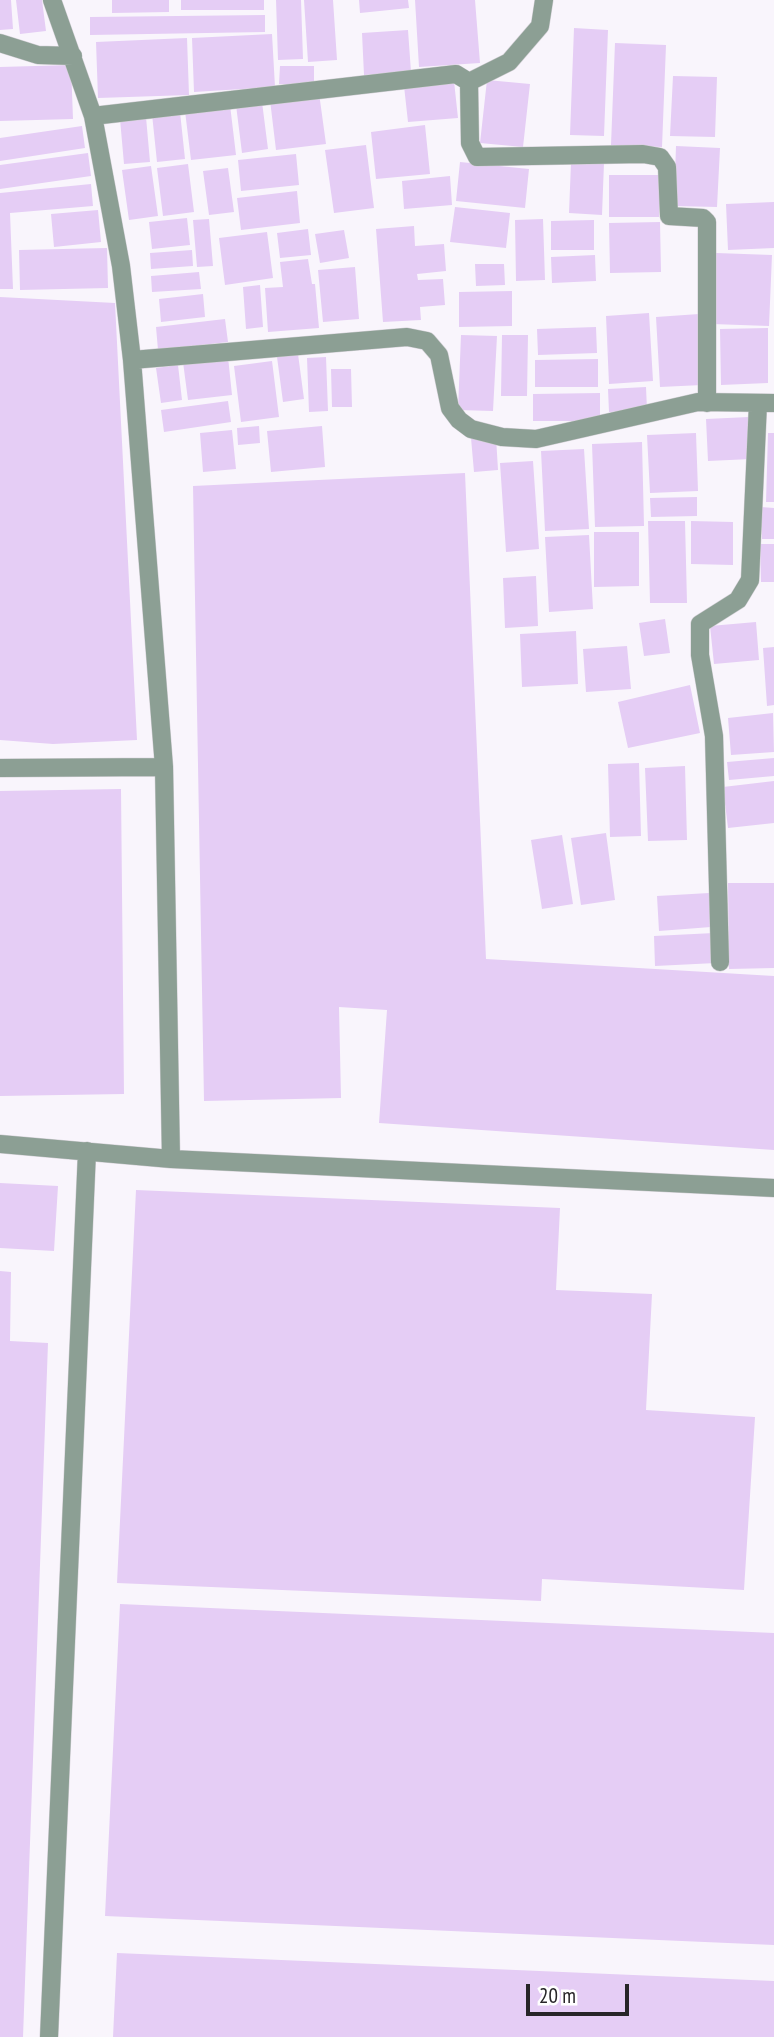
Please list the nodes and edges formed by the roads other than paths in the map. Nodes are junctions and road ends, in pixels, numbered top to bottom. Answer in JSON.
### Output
{"nodes":[{"id":1,"x":52,"y":0,"type":"edge"},
{"id":2,"x":544,"y":0,"type":"edge"},
{"id":3,"x":0,"y":43,"type":"edge"},
{"id":4,"x":73,"y":56,"type":"junction"},
{"id":5,"x":469,"y":82,"type":"junction"},
{"id":6,"x":93,"y":116,"type":"junction"},
{"id":7,"x":132,"y":360,"type":"junction"},
{"id":8,"x":707,"y":403,"type":"junction"},
{"id":9,"x":766,"y":403,"type":"edge"},
{"id":10,"x":164,"y":767,"type":"junction"},
{"id":11,"x":0,"y":768,"type":"edge"},
{"id":12,"x":720,"y":962,"type":"dead end"},
{"id":13,"x":0,"y":1144,"type":"edge"},
{"id":14,"x":87,"y":1151,"type":"junction"},
{"id":15,"x":171,"y":1158,"type":"junction"},
{"id":16,"x":774,"y":1188,"type":"edge"},
{"id":17,"x":49,"y":2037,"type":"edge"}],
"edges":[{"from":1,"to":4,"type":"street"},
{"from":2,"to":5,"type":"street"},
{"from":3,"to":4,"type":"street"},
{"from":4,"to":6,"type":"street"},
{"from":5,"to":6,"type":"street"},
{"from":5,"to":8,"type":"street"},
{"from":6,"to":7,"type":"street"},
{"from":7,"to":8,"type":"street"},
{"from":7,"to":10,"type":"street"},
{"from":8,"to":9,"type":"street"},
{"from":9,"to":12,"type":"street"},
{"from":10,"to":11,"type":"street"},
{"from":10,"to":15,"type":"street"},
{"from":13,"to":14,"type":"street"},
{"from":14,"to":15,"type":"street"},
{"from":14,"to":17,"type":"street"},
{"from":15,"to":16,"type":"street"}]}
